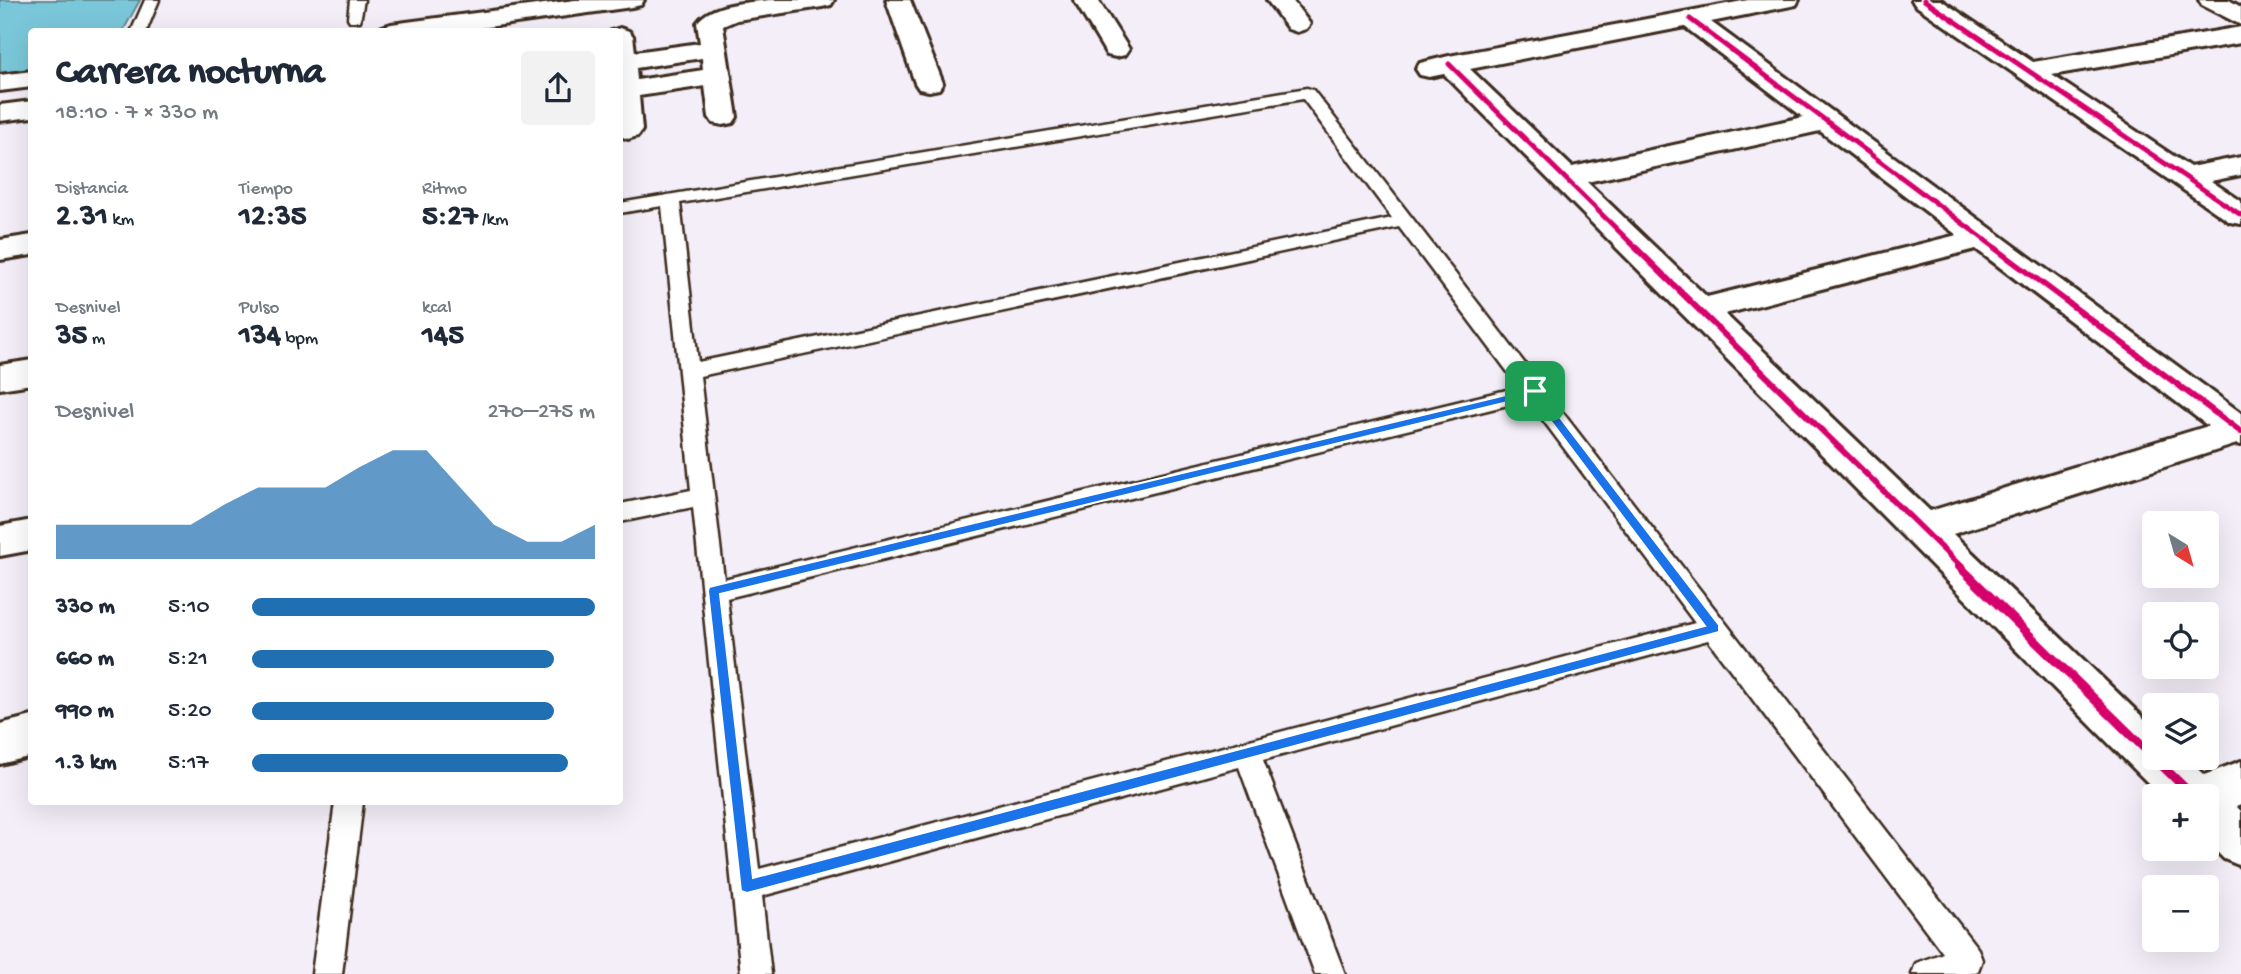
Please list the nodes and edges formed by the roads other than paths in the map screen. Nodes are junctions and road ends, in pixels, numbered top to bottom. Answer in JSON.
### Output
{"nodes":[{"id":1,"x":152,"y":0,"type":"edge"},
{"id":2,"x":357,"y":0,"type":"edge"},
{"id":3,"x":632,"y":0,"type":"edge"},
{"id":4,"x":821,"y":0,"type":"edge"},
{"id":5,"x":898,"y":0,"type":"edge"},
{"id":6,"x":1086,"y":0,"type":"edge"},
{"id":7,"x":1279,"y":0,"type":"edge"},
{"id":8,"x":1787,"y":0,"type":"edge"},
{"id":9,"x":1923,"y":0,"type":"edge"},
{"id":10,"x":2211,"y":0,"type":"edge"},
{"id":11,"x":2241,"y":17,"type":"edge"},
{"id":12,"x":355,"y":18,"type":"dead end"},
{"id":13,"x":1690,"y":19,"type":"junction"},
{"id":14,"x":1297,"y":24,"type":"dead end"},
{"id":15,"x":140,"y":28,"type":"edge"},
{"id":16,"x":422,"y":28,"type":"edge"},
{"id":17,"x":2241,"y":35,"type":"edge"},
{"id":18,"x":623,"y":49,"type":"edge"},
{"id":19,"x":712,"y":49,"type":"junction"},
{"id":20,"x":1116,"y":49,"type":"dead end"},
{"id":21,"x":623,"y":70,"type":"edge"},
{"id":22,"x":2028,"y":71,"type":"junction"},
{"id":23,"x":717,"y":76,"type":"junction"},
{"id":24,"x":28,"y":80,"type":"edge"},
{"id":25,"x":0,"y":83,"type":"edge"},
{"id":26,"x":929,"y":83,"type":"dead end"},
{"id":27,"x":625,"y":90,"type":"junction"},
{"id":28,"x":28,"y":110,"type":"edge"},
{"id":29,"x":0,"y":113,"type":"edge"},
{"id":30,"x":723,"y":117,"type":"dead end"},
{"id":31,"x":1826,"y":121,"type":"junction"},
{"id":32,"x":628,"y":130,"type":"dead end"},
{"id":33,"x":2241,"y":166,"type":"edge"},
{"id":34,"x":2184,"y":177,"type":"junction"},
{"id":35,"x":1564,"y":178,"type":"junction"},
{"id":36,"x":670,"y":199,"type":"junction"},
{"id":37,"x":623,"y":207,"type":"edge"},
{"id":38,"x":2241,"y":215,"type":"edge"},
{"id":39,"x":1404,"y":221,"type":"junction"},
{"id":40,"x":1982,"y":238,"type":"junction"},
{"id":41,"x":28,"y":246,"type":"edge"},
{"id":42,"x":0,"y":250,"type":"edge"},
{"id":43,"x":1699,"y":310,"type":"junction"},
{"id":44,"x":689,"y":372,"type":"junction"},
{"id":45,"x":28,"y":373,"type":"edge"},
{"id":46,"x":0,"y":377,"type":"edge"},
{"id":47,"x":1535,"y":391,"type":"junction"},
{"id":48,"x":2240,"y":431,"type":"edge"},
{"id":49,"x":703,"y":496,"type":"junction"},
{"id":50,"x":623,"y":512,"type":"edge"},
{"id":51,"x":1922,"y":529,"type":"junction"},
{"id":52,"x":28,"y":536,"type":"edge"},
{"id":53,"x":0,"y":541,"type":"edge"},
{"id":54,"x":714,"y":591,"type":"junction"},
{"id":55,"x":1714,"y":628,"type":"junction"},
{"id":56,"x":28,"y":737,"type":"edge"},
{"id":57,"x":0,"y":744,"type":"edge"},
{"id":58,"x":1247,"y":753,"type":"junction"},
{"id":59,"x":2241,"y":782,"type":"edge"},
{"id":60,"x":2181,"y":784,"type":"edge"},
{"id":61,"x":2219,"y":791,"type":"edge"},
{"id":62,"x":349,"y":805,"type":"edge"},
{"id":63,"x":2219,"y":822,"type":"edge"},
{"id":64,"x":2241,"y":844,"type":"edge"},
{"id":65,"x":747,"y":886,"type":"junction"},
{"id":66,"x":327,"y":974,"type":"edge"},
{"id":67,"x":756,"y":974,"type":"edge"},
{"id":68,"x":1330,"y":974,"type":"edge"},
{"id":69,"x":1927,"y":974,"type":"edge"}],
"edges":[{"from":1,"to":15,"type":"lane"},
{"from":2,"to":12,"type":"lane"},
{"from":3,"to":16,"type":"street"},
{"from":4,"to":19,"type":"street"},
{"from":5,"to":26,"type":"street"},
{"from":6,"to":20,"type":"street"},
{"from":7,"to":14,"type":"street"},
{"from":8,"to":13,"type":"street"},
{"from":9,"to":22,"type":"street"},
{"from":10,"to":11,"type":"street"},
{"from":13,"to":31,"type":"street"},
{"from":13,"to":35,"type":"street"},
{"from":17,"to":22,"type":"street"},
{"from":18,"to":19,"type":"street"},
{"from":19,"to":23,"type":"street"},
{"from":21,"to":27,"type":"street"},
{"from":22,"to":34,"type":"street"},
{"from":23,"to":27,"type":"street"},
{"from":23,"to":30,"type":"street"},
{"from":24,"to":25,"type":"street"},
{"from":27,"to":32,"type":"street"},
{"from":28,"to":29,"type":"street"},
{"from":31,"to":35,"type":"street"},
{"from":31,"to":40,"type":"street"},
{"from":33,"to":34,"type":"street"},
{"from":34,"to":38,"type":"street"},
{"from":35,"to":43,"type":"street"},
{"from":36,"to":37,"type":"lane"},
{"from":36,"to":39,"type":"lane"},
{"from":36,"to":44,"type":"lane"},
{"from":39,"to":44,"type":"lane"},
{"from":39,"to":47,"type":"lane"},
{"from":40,"to":43,"type":"street"},
{"from":40,"to":48,"type":"street"},
{"from":41,"to":42,"type":"street"},
{"from":43,"to":51,"type":"street"},
{"from":44,"to":49,"type":"lane"},
{"from":45,"to":46,"type":"street"},
{"from":47,"to":54,"type":"lane"},
{"from":47,"to":55,"type":"lane"},
{"from":48,"to":51,"type":"street"},
{"from":49,"to":50,"type":"lane"},
{"from":49,"to":54,"type":"lane"},
{"from":51,"to":60,"type":"street"},
{"from":52,"to":53,"type":"street"},
{"from":54,"to":65,"type":"lane"},
{"from":55,"to":58,"type":"lane"},
{"from":55,"to":69,"type":"lane"},
{"from":56,"to":57,"type":"street"},
{"from":58,"to":65,"type":"lane"},
{"from":58,"to":68,"type":"lane"},
{"from":59,"to":61,"type":"street"},
{"from":62,"to":66,"type":"lane"},
{"from":63,"to":64,"type":"street"},
{"from":65,"to":67,"type":"lane"}]}
